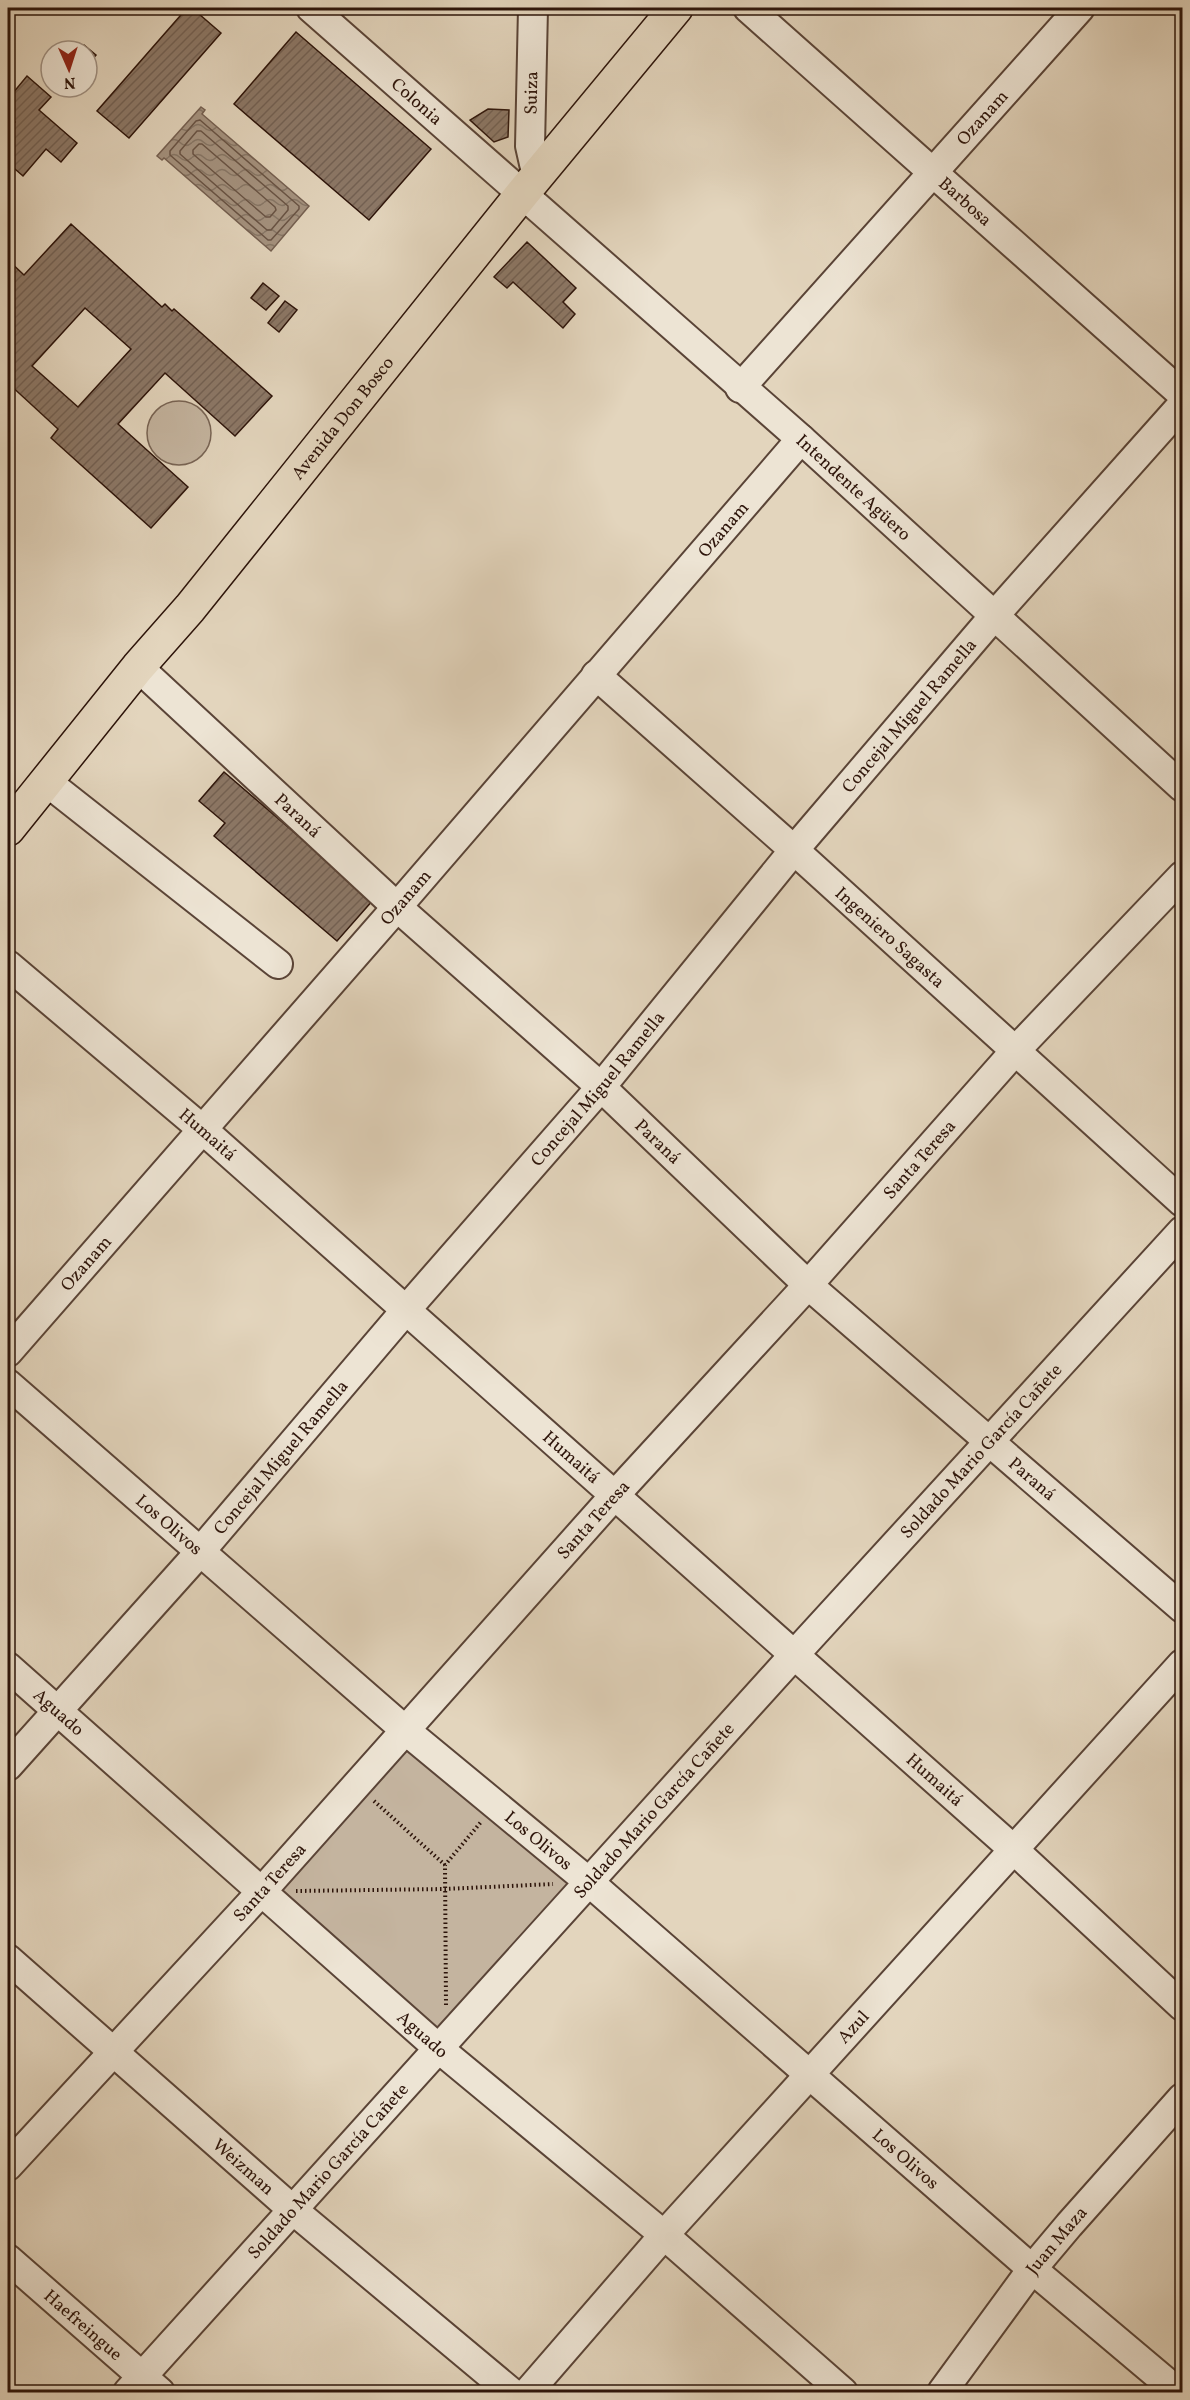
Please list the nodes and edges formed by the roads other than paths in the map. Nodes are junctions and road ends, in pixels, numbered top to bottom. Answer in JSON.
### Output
{"nodes":[{"id":1,"x":311,"y":8,"type":"edge"},
{"id":2,"x":533,"y":8,"type":"edge"},
{"id":3,"x":676,"y":8,"type":"edge"},
{"id":4,"x":748,"y":8,"type":"edge"},
{"id":5,"x":1080,"y":8,"type":"edge"},
{"id":6,"x":933,"y":172,"type":"junction"},
{"id":7,"x":530,"y":185,"type":"junction"},
{"id":8,"x":740,"y":388,"type":"junction"},
{"id":9,"x":1182,"y":394,"type":"edge"},
{"id":10,"x":1182,"y":405,"type":"edge"},
{"id":11,"x":801,"y":439,"type":"junction"},
{"id":12,"x":993,"y":616,"type":"junction"},
{"id":13,"x":138,"y":667,"type":"junction"},
{"id":14,"x":596,"y":675,"type":"junction"},
{"id":15,"x":46,"y":782,"type":"junction"},
{"id":16,"x":1182,"y":787,"type":"edge"},
{"id":17,"x":8,"y":829,"type":"edge"},
{"id":18,"x":794,"y":850,"type":"junction"},
{"id":19,"x":1182,"y":876,"type":"edge"},
{"id":20,"x":397,"y":907,"type":"junction"},
{"id":21,"x":278,"y":964,"type":"dead end"},
{"id":22,"x":8,"y":965,"type":"edge"},
{"id":23,"x":1015,"y":1051,"type":"junction"},
{"id":24,"x":601,"y":1087,"type":"junction"},
{"id":25,"x":202,"y":1129,"type":"junction"},
{"id":26,"x":1182,"y":1202,"type":"edge"},
{"id":27,"x":1182,"y":1231,"type":"edge"},
{"id":28,"x":808,"y":1285,"type":"junction"},
{"id":29,"x":405,"y":1311,"type":"junction"},
{"id":30,"x":8,"y":1352,"type":"edge"},
{"id":31,"x":8,"y":1384,"type":"edge"},
{"id":32,"x":991,"y":1442,"type":"junction"},
{"id":33,"x":614,"y":1496,"type":"junction"},
{"id":34,"x":199,"y":1552,"type":"junction"},
{"id":35,"x":1182,"y":1608,"type":"edge"},
{"id":36,"x":794,"y":1655,"type":"junction"},
{"id":37,"x":1182,"y":1664,"type":"edge"},
{"id":38,"x":8,"y":1667,"type":"edge"},
{"id":39,"x":58,"y":1711,"type":"junction"},
{"id":40,"x":405,"y":1730,"type":"junction"},
{"id":41,"x":8,"y":1766,"type":"edge"},
{"id":42,"x":1013,"y":1849,"type":"junction"},
{"id":43,"x":589,"y":1882,"type":"junction"},
{"id":44,"x":262,"y":1891,"type":"junction"},
{"id":45,"x":8,"y":1959,"type":"edge"},
{"id":46,"x":1182,"y":2006,"type":"edge"},
{"id":47,"x":442,"y":2043,"type":"junction"},
{"id":48,"x":115,"y":2052,"type":"junction"},
{"id":49,"x":810,"y":2073,"type":"junction"},
{"id":50,"x":1182,"y":2098,"type":"edge"},
{"id":51,"x":8,"y":2166,"type":"edge"},
{"id":52,"x":293,"y":2210,"type":"junction"},
{"id":53,"x":664,"y":2235,"type":"junction"},
{"id":54,"x":8,"y":2259,"type":"edge"},
{"id":55,"x":1032,"y":2269,"type":"junction"},
{"id":56,"x":143,"y":2387,"type":"edge"},
{"id":57,"x":511,"y":2392,"type":"edge"},
{"id":58,"x":528,"y":2392,"type":"edge"},
{"id":59,"x":843,"y":2392,"type":"edge"},
{"id":60,"x":942,"y":2392,"type":"edge"},
{"id":61,"x":1178,"y":2392,"type":"edge"}],
"edges":[{"from":1,"to":7,"type":"street","name":"Colonia"},
{"from":2,"to":7,"type":"street","name":"Suiza"},
{"from":3,"to":7,"type":"main road","name":"Avenida Don Bosco"},
{"from":4,"to":6,"type":"street","name":"Barbosa"},
{"from":5,"to":6,"type":"street","name":"Ozanam"},
{"from":6,"to":8,"type":"street","name":"Ozanam"},
{"from":6,"to":9,"type":"street","name":"Barbosa"},
{"from":7,"to":8,"type":"street","name":"Intendente Agüero"},
{"from":7,"to":13,"type":"main road","name":"Avenida Don Bosco"},
{"from":8,"to":11,"type":"street","name":"Intendente Agüero"},
{"from":10,"to":12,"type":"street","name":"Concejal Miguel Ramella"},
{"from":11,"to":12,"type":"street","name":"Intendente Agüero"},
{"from":11,"to":14,"type":"street","name":"Ozanam"},
{"from":12,"to":16,"type":"street","name":"Intendente Agüero"},
{"from":12,"to":18,"type":"street","name":"Concejal Miguel Ramella"},
{"from":13,"to":15,"type":"main road","name":"Avenida Don Bosco"},
{"from":13,"to":20,"type":"street","name":"Paraná"},
{"from":14,"to":18,"type":"street","name":"Ingeniero Sagasta"},
{"from":14,"to":20,"type":"street","name":"Ozanam"},
{"from":15,"to":17,"type":"main road","name":"Avenida Don Bosco"},
{"from":15,"to":21,"type":"street"},
{"from":18,"to":23,"type":"street","name":"Ingeniero Sagasta"},
{"from":18,"to":24,"type":"street","name":"Concejal Miguel Ramella"},
{"from":19,"to":23,"type":"street","name":"Santa Teresa"},
{"from":20,"to":24,"type":"street","name":"Paraná"},
{"from":20,"to":25,"type":"street","name":"Ozanam"},
{"from":22,"to":25,"type":"street","name":"Humaitá"},
{"from":23,"to":26,"type":"street","name":"Ingeniero Sagasta"},
{"from":23,"to":28,"type":"street","name":"Santa Teresa"},
{"from":24,"to":28,"type":"street","name":"Paraná"},
{"from":24,"to":29,"type":"street","name":"Concejal Miguel Ramella"},
{"from":25,"to":29,"type":"street","name":"Humaitá"},
{"from":25,"to":30,"type":"street","name":"Ozanam"},
{"from":27,"to":32,"type":"street","name":"Soldado Mario García Cañete"},
{"from":28,"to":32,"type":"street","name":"Paraná"},
{"from":28,"to":33,"type":"street","name":"Santa Teresa"},
{"from":29,"to":33,"type":"street","name":"Humaitá"},
{"from":29,"to":34,"type":"street","name":"Concejal Miguel Ramella"},
{"from":31,"to":34,"type":"street","name":"Los Olivos"},
{"from":32,"to":35,"type":"street","name":"Paraná"},
{"from":32,"to":36,"type":"street","name":"Soldado Mario García Cañete"},
{"from":33,"to":36,"type":"street","name":"Humaitá"},
{"from":33,"to":40,"type":"street","name":"Santa Teresa"},
{"from":34,"to":39,"type":"street","name":"Concejal Miguel Ramella"},
{"from":34,"to":40,"type":"street","name":"Los Olivos"},
{"from":36,"to":42,"type":"street","name":"Humaitá"},
{"from":36,"to":43,"type":"street","name":"Soldado Mario García Cañete"},
{"from":37,"to":42,"type":"street","name":"Azul"},
{"from":38,"to":39,"type":"street","name":"Aguado"},
{"from":39,"to":41,"type":"street","name":"Concejal Miguel Ramella"},
{"from":39,"to":44,"type":"street","name":"Aguado"},
{"from":40,"to":43,"type":"street","name":"Los Olivos"},
{"from":40,"to":44,"type":"street","name":"Santa Teresa"},
{"from":42,"to":46,"type":"street","name":"Humaitá"},
{"from":42,"to":49,"type":"street","name":"Azul"},
{"from":43,"to":47,"type":"street","name":"Soldado Mario García Cañete"},
{"from":43,"to":49,"type":"street","name":"Los Olivos"},
{"from":44,"to":47,"type":"street","name":"Aguado"},
{"from":44,"to":48,"type":"street","name":"Santa Teresa"},
{"from":45,"to":48,"type":"street","name":"Weizman"},
{"from":47,"to":52,"type":"street","name":"Soldado Mario García Cañete"},
{"from":47,"to":53,"type":"street","name":"Aguado"},
{"from":48,"to":51,"type":"street","name":"Santa Teresa"},
{"from":48,"to":52,"type":"street","name":"Weizman"},
{"from":49,"to":53,"type":"street","name":"Azul"},
{"from":49,"to":55,"type":"street","name":"Los Olivos"},
{"from":50,"to":55,"type":"street","name":"Juan Maza"},
{"from":52,"to":56,"type":"street","name":"Soldado Mario García Cañete"},
{"from":52,"to":57,"type":"street","name":"Weizman"},
{"from":53,"to":58,"type":"street","name":"Azul"},
{"from":53,"to":59,"type":"street","name":"Aguado"},
{"from":54,"to":56,"type":"street","name":"Haefreingue"},
{"from":55,"to":60,"type":"street","name":"Juan Maza"},
{"from":55,"to":61,"type":"street","name":"Los Olivos"}]}
